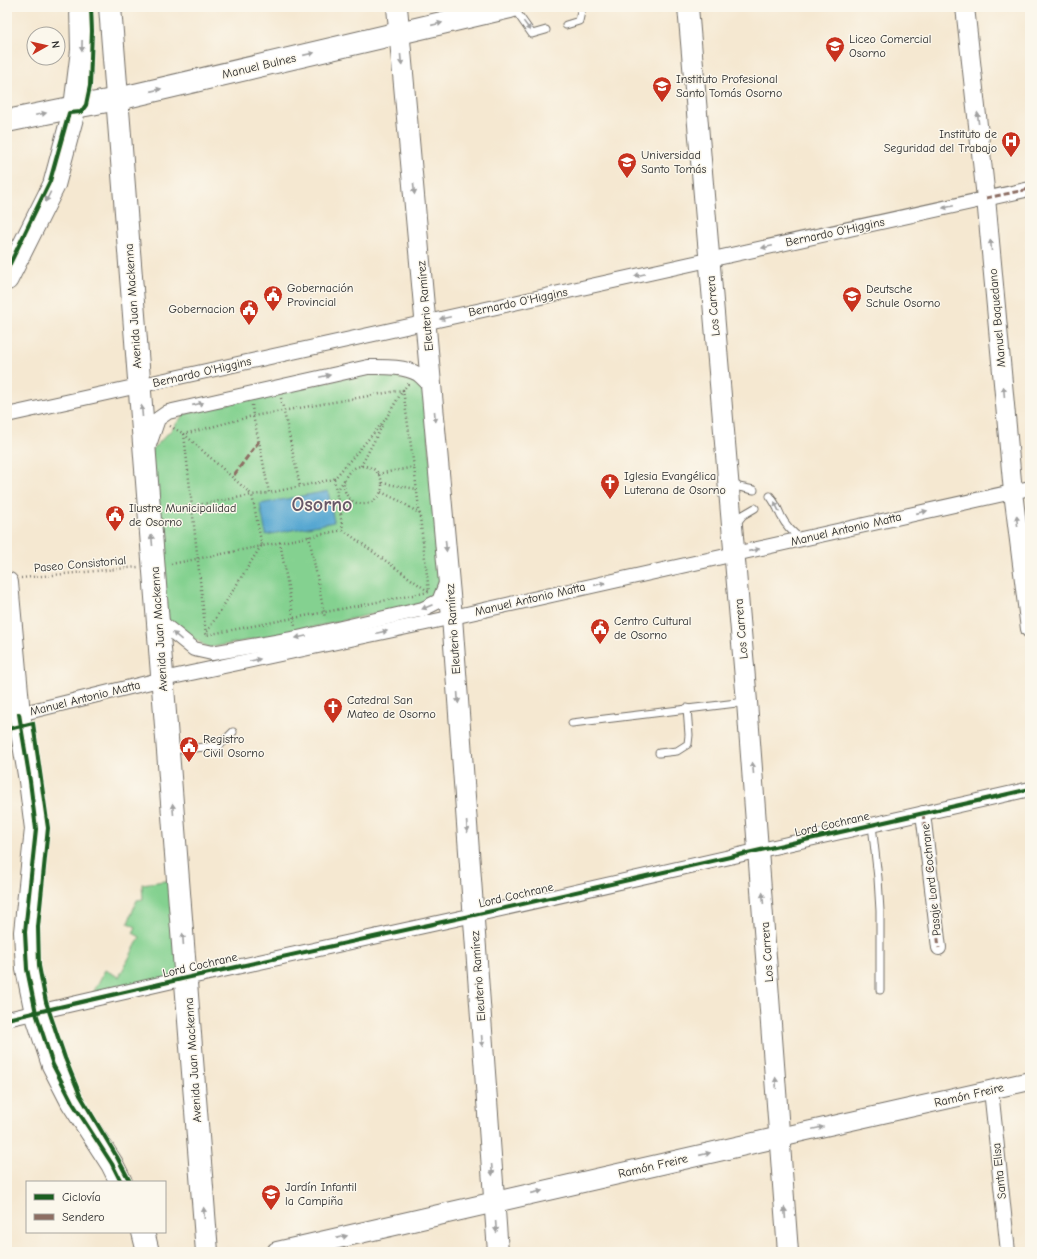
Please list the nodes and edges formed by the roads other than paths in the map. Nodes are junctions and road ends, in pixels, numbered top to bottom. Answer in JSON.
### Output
{"nodes":[{"id":1,"x":81,"y":7,"type":"edge"},
{"id":2,"x":110,"y":7,"type":"edge"},
{"id":3,"x":397,"y":7,"type":"edge"},
{"id":4,"x":511,"y":7,"type":"edge"},
{"id":5,"x":582,"y":7,"type":"edge"},
{"id":6,"x":688,"y":7,"type":"edge"},
{"id":7,"x":965,"y":7,"type":"edge"},
{"id":8,"x":566,"y":25,"type":"dead end"},
{"id":9,"x":546,"y":30,"type":"dead end"},
{"id":10,"x":399,"y":33,"type":"junction"},
{"id":11,"x":118,"y":99,"type":"junction"},
{"id":12,"x":75,"y":106,"type":"junction"},
{"id":13,"x":7,"y":121,"type":"edge"},
{"id":14,"x":1030,"y":189,"type":"edge"},
{"id":15,"x":986,"y":198,"type":"junction"},
{"id":16,"x":709,"y":260,"type":"junction"},
{"id":17,"x":7,"y":279,"type":"edge"},
{"id":18,"x":426,"y":322,"type":"junction"},
{"id":19,"x":140,"y":386,"type":"junction"},
{"id":20,"x":432,"y":387,"type":"junction"},
{"id":21,"x":7,"y":415,"type":"edge"},
{"id":22,"x":145,"y":454,"type":"junction"},
{"id":23,"x":729,"y":480,"type":"junction"},
{"id":24,"x":754,"y":490,"type":"dead end"},
{"id":25,"x":1021,"y":490,"type":"edge"},
{"id":26,"x":770,"y":496,"type":"dead end"},
{"id":27,"x":755,"y":508,"type":"dead end"},
{"id":28,"x":733,"y":528,"type":"junction"},
{"id":29,"x":801,"y":539,"type":"junction"},
{"id":30,"x":735,"y":554,"type":"junction"},
{"id":31,"x":449,"y":577,"type":"junction"},
{"id":32,"x":11,"y":581,"type":"edge"},
{"id":33,"x":452,"y":617,"type":"junction"},
{"id":34,"x":158,"y":620,"type":"junction"},
{"id":35,"x":1030,"y":629,"type":"edge"},
{"id":36,"x":163,"y":679,"type":"junction"},
{"id":37,"x":747,"y":702,"type":"junction"},
{"id":38,"x":687,"y":708,"type":"junction"},
{"id":39,"x":13,"y":715,"type":"edge"},
{"id":40,"x":572,"y":723,"type":"dead end"},
{"id":41,"x":233,"y":732,"type":"dead end"},
{"id":42,"x":168,"y":750,"type":"junction"},
{"id":43,"x":659,"y":753,"type":"dead end"},
{"id":44,"x":1030,"y":789,"type":"edge"},
{"id":45,"x":923,"y":813,"type":"junction"},
{"id":46,"x":872,"y":825,"type":"junction"},
{"id":47,"x":759,"y":850,"type":"junction"},
{"id":48,"x":474,"y":915,"type":"junction"},
{"id":49,"x":938,"y":948,"type":"dead end"},
{"id":50,"x":186,"y":978,"type":"junction"},
{"id":51,"x":880,"y":990,"type":"dead end"},
{"id":52,"x":36,"y":1013,"type":"junction"},
{"id":53,"x":7,"y":1019,"type":"edge"},
{"id":54,"x":1030,"y":1081,"type":"edge"},
{"id":55,"x":991,"y":1090,"type":"junction"},
{"id":56,"x":780,"y":1137,"type":"junction"},
{"id":57,"x":120,"y":1181,"type":"edge"},
{"id":58,"x":494,"y":1202,"type":"junction"},
{"id":59,"x":143,"y":1233,"type":"edge"},
{"id":60,"x":148,"y":1252,"type":"edge"},
{"id":61,"x":207,"y":1252,"type":"edge"},
{"id":62,"x":277,"y":1252,"type":"edge"},
{"id":63,"x":498,"y":1252,"type":"edge"},
{"id":64,"x":788,"y":1252,"type":"edge"},
{"id":65,"x":1008,"y":1252,"type":"edge"}],
"edges":[{"from":1,"to":12,"type":"main road","one_way":true},
{"from":2,"to":11,"type":"main road","name":"Avenida Juan Mackenna"},
{"from":3,"to":10,"type":"main road","name":"Eleuterio Ramírez"},
{"from":4,"to":9,"type":"lane","one_way":true},
{"from":10,"to":4,"type":"main road","name":"Manuel Bulnes","one_way":true},
{"from":5,"to":8,"type":"lane"},
{"from":6,"to":16,"type":"main road","name":"Los Carrera"},
{"from":15,"to":7,"type":"street","name":"Manuel Baquedano","one_way":true},
{"from":11,"to":10,"type":"main road","name":"Manuel Bulnes","one_way":true},
{"from":10,"to":18,"type":"main road","name":"Eleuterio Ramírez","one_way":true},
{"from":11,"to":12,"type":"main road","name":"Manuel Bulnes"},
{"from":11,"to":19,"type":"main road","name":"Avenida Juan Mackenna"},
{"from":13,"to":12,"type":"main road","name":"Manuel Bulnes","one_way":true},
{"from":12,"to":17,"type":"main road","one_way":true},
{"from":14,"to":15,"type":"street","name":"Bernardo O'Higgins"},
{"from":15,"to":16,"type":"street","name":"Bernardo O'Higgins","one_way":true},
{"from":25,"to":15,"type":"street","name":"Manuel Baquedano","one_way":true},
{"from":16,"to":18,"type":"street","name":"Bernardo O'Higgins","one_way":true},
{"from":16,"to":23,"type":"main road","name":"Los Carrera"},
{"from":18,"to":19,"type":"street","name":"Bernardo O'Higgins"},
{"from":18,"to":20,"type":"main road","name":"Eleuterio Ramírez"},
{"from":19,"to":21,"type":"street","name":"Bernardo O'Higgins"},
{"from":22,"to":19,"type":"main road","name":"Avenida Juan Mackenna","one_way":true},
{"from":22,"to":20,"type":"street","one_way":true},
{"from":20,"to":31,"type":"main road","name":"Eleuterio Ramírez","one_way":true},
{"from":34,"to":22,"type":"main road","name":"Avenida Juan Mackenna","one_way":true},
{"from":23,"to":24,"type":"lane"},
{"from":23,"to":28,"type":"main road","name":"Los Carrera"},
{"from":29,"to":25,"type":"street","name":"Manuel Antonio Matta","one_way":true},
{"from":35,"to":25,"type":"street","name":"Manuel Baquedano","one_way":true},
{"from":29,"to":26,"type":"lane","one_way":true},
{"from":27,"to":28,"type":"lane"},
{"from":28,"to":30,"type":"main road","name":"Los Carrera"},
{"from":30,"to":29,"type":"street","name":"Manuel Antonio Matta","one_way":true},
{"from":33,"to":30,"type":"street","name":"Manuel Antonio Matta","one_way":true},
{"from":30,"to":37,"type":"main road","name":"Los Carrera"},
{"from":31,"to":33,"type":"main road","name":"Eleuterio Ramírez"},
{"from":31,"to":34,"type":"street","one_way":true},
{"from":32,"to":39,"type":"main road"},
{"from":36,"to":33,"type":"street","name":"Manuel Antonio Matta","one_way":true},
{"from":33,"to":48,"type":"main road","name":"Eleuterio Ramírez","one_way":true},
{"from":34,"to":36,"type":"main road","name":"Avenida Juan Mackenna"},
{"from":36,"to":39,"type":"street","name":"Manuel Antonio Matta"},
{"from":36,"to":42,"type":"main road","name":"Avenida Juan Mackenna"},
{"from":37,"to":38,"type":"lane"},
{"from":47,"to":37,"type":"main road","name":"Los Carrera","one_way":true},
{"from":38,"to":40,"type":"lane"},
{"from":38,"to":43,"type":"lane"},
{"from":39,"to":52,"type":"main road"},
{"from":41,"to":42,"type":"lane"},
{"from":50,"to":42,"type":"main road","name":"Avenida Juan Mackenna","one_way":true},
{"from":44,"to":45,"type":"street","name":"Lord Cochrane"},
{"from":45,"to":46,"type":"street","name":"Lord Cochrane"},
{"from":45,"to":49,"type":"street","name":"Pasaje Lord Cochrane"},
{"from":46,"to":47,"type":"street","name":"Lord Cochrane"},
{"from":46,"to":51,"type":"lane"},
{"from":47,"to":48,"type":"street","name":"Lord Cochrane"},
{"from":56,"to":47,"type":"main road","name":"Los Carrera","one_way":true},
{"from":48,"to":50,"type":"street","name":"Lord Cochrane"},
{"from":48,"to":58,"type":"main road","name":"Eleuterio Ramírez","one_way":true},
{"from":50,"to":52,"type":"street","name":"Lord Cochrane"},
{"from":61,"to":50,"type":"main road","name":"Avenida Juan Mackenna","one_way":true},
{"from":52,"to":53,"type":"street","name":"Lord Cochrane"},
{"from":52,"to":57,"type":"main road"},
{"from":54,"to":55,"type":"street","name":"Ramón Freire"},
{"from":56,"to":55,"type":"street","name":"Ramón Freire","one_way":true},
{"from":55,"to":65,"type":"street","name":"Santa Elisa"},
{"from":58,"to":56,"type":"main road","name":"Ramón Freire","one_way":true},
{"from":64,"to":56,"type":"main road","name":"Los Carrera","one_way":true},
{"from":62,"to":58,"type":"main road","name":"Ramón Freire","one_way":true},
{"from":58,"to":63,"type":"main road","name":"Eleuterio Ramírez","one_way":true},
{"from":59,"to":60,"type":"main road"}]}
